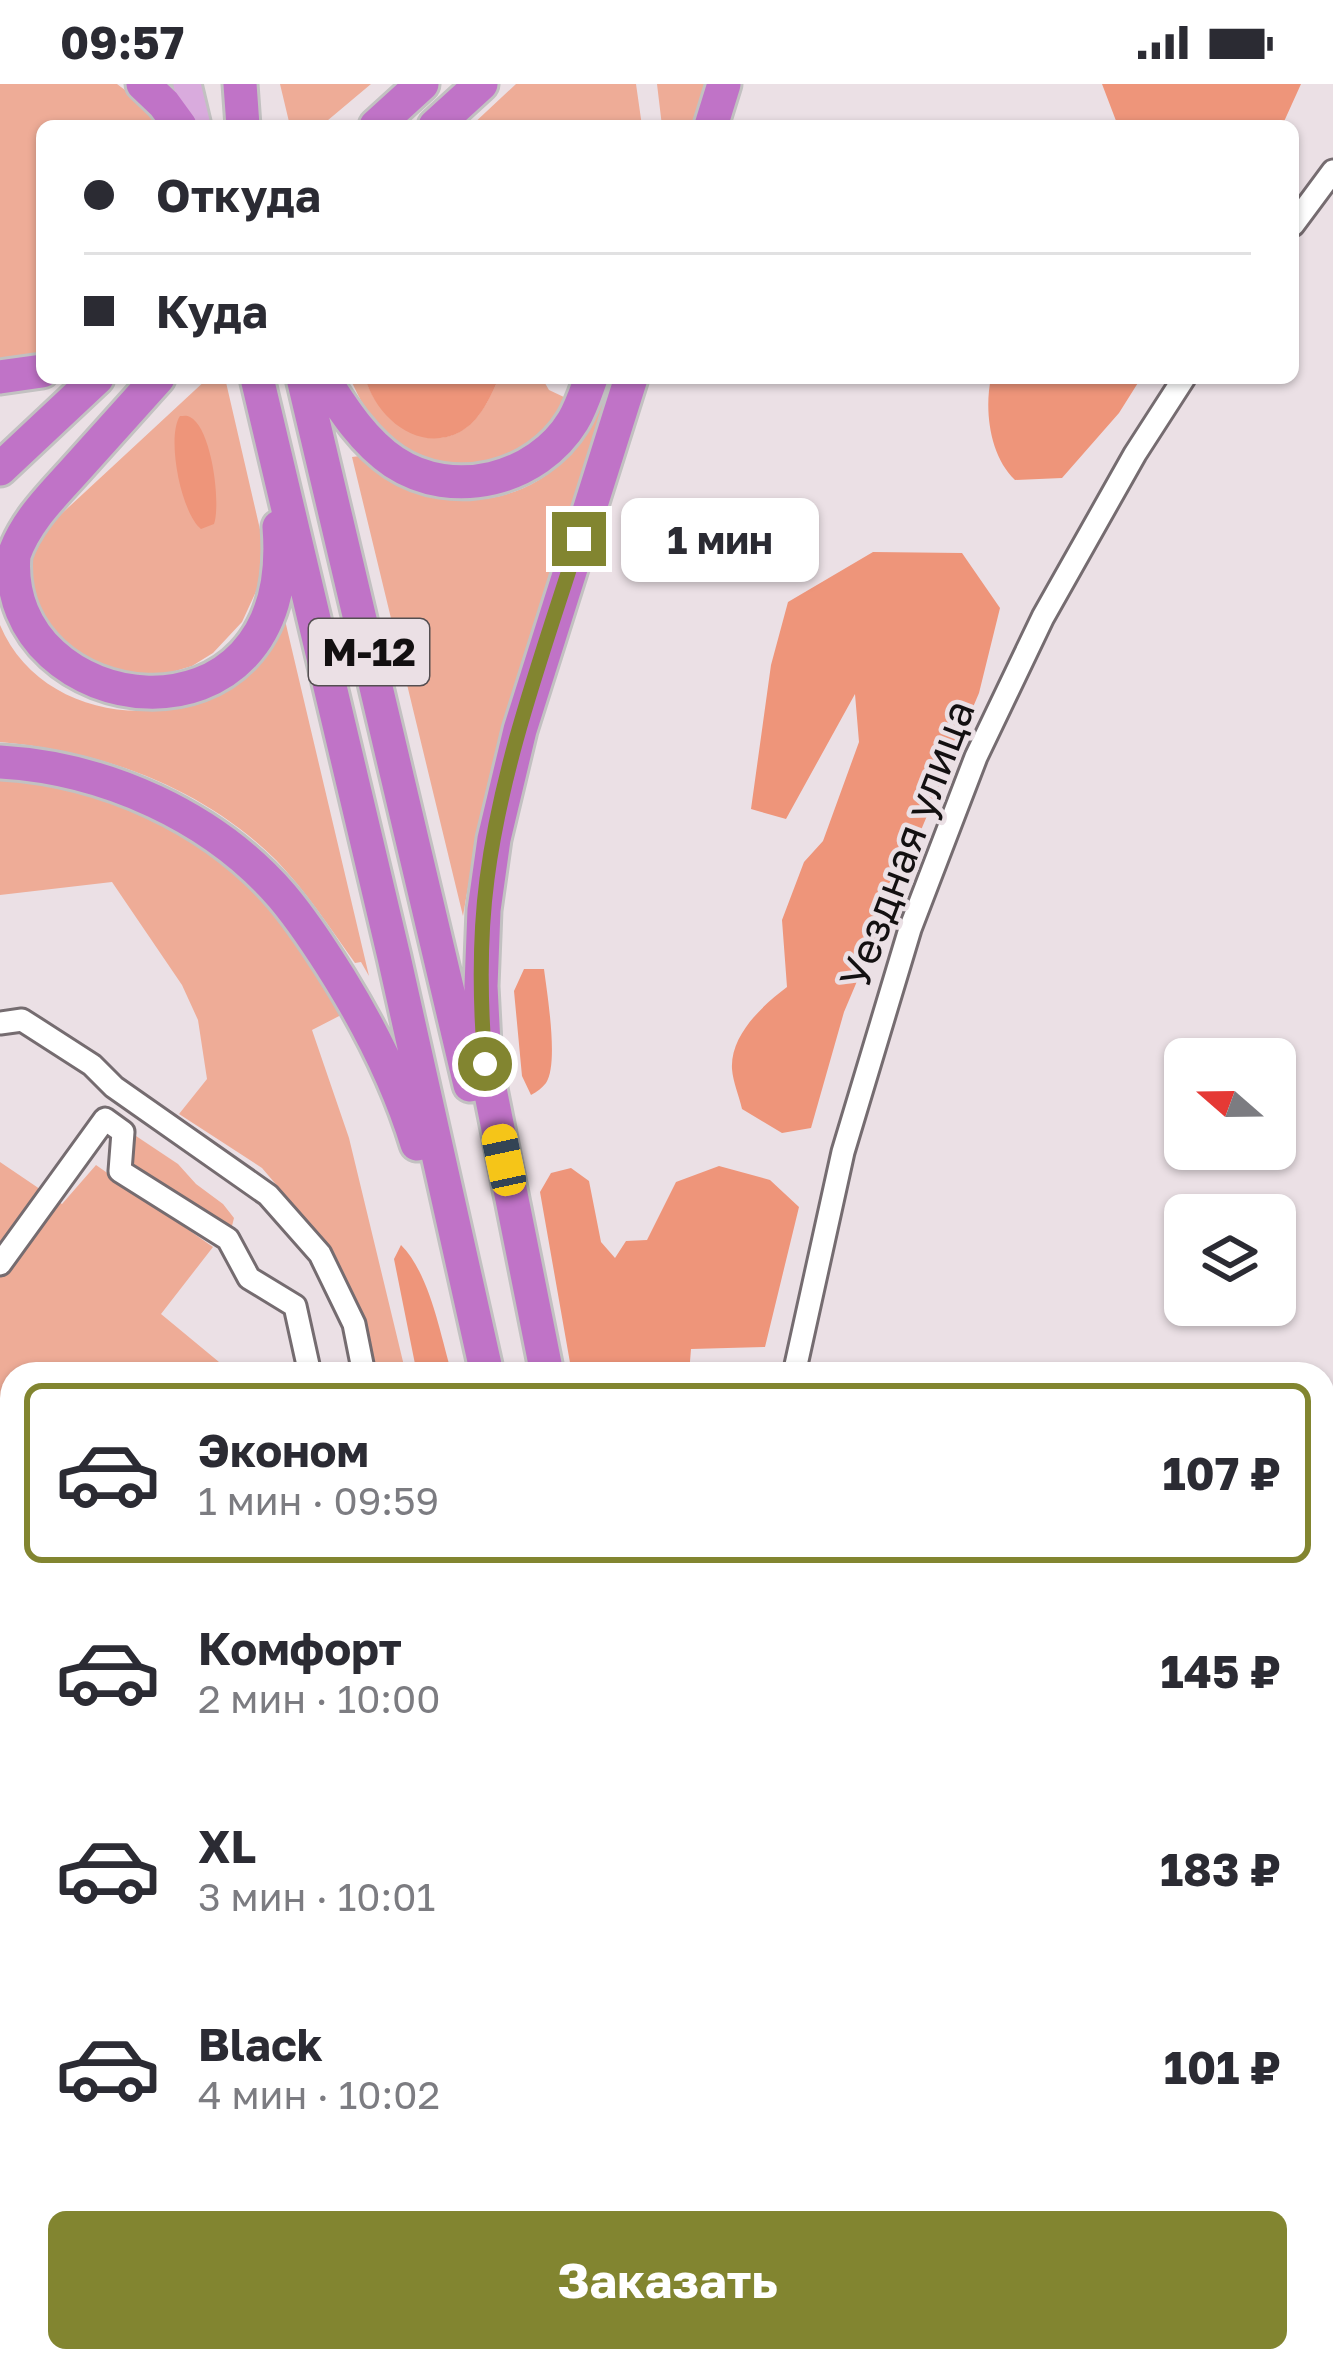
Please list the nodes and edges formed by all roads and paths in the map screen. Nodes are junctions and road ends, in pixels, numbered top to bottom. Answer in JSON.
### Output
{"nodes":[{"id":1,"x":143,"y":84,"type":"edge"},
{"id":2,"x":187,"y":84,"type":"edge"},
{"id":3,"x":236,"y":84,"type":"edge"},
{"id":4,"x":407,"y":84,"type":"edge"},
{"id":5,"x":422,"y":84,"type":"edge"},
{"id":6,"x":482,"y":84,"type":"edge"},
{"id":7,"x":724,"y":84,"type":"edge"},
{"id":8,"x":176,"y":120,"type":"edge"},
{"id":9,"x":196,"y":120,"type":"edge"},
{"id":10,"x":242,"y":120,"type":"edge"},
{"id":11,"x":379,"y":120,"type":"edge"},
{"id":12,"x":381,"y":120,"type":"edge"},
{"id":13,"x":441,"y":120,"type":"edge"},
{"id":14,"x":713,"y":120,"type":"edge"},
{"id":15,"x":1330,"y":179,"type":"edge"},
{"id":16,"x":1299,"y":218,"type":"edge"},
{"id":17,"x":36,"y":372,"type":"edge"},
{"id":18,"x":0,"y":377,"type":"edge"},
{"id":19,"x":91,"y":384,"type":"edge"},
{"id":20,"x":149,"y":384,"type":"edge"},
{"id":21,"x":150,"y":384,"type":"edge"},
{"id":22,"x":259,"y":384,"type":"edge"},
{"id":23,"x":259,"y":384,"type":"edge"},
{"id":24,"x":304,"y":384,"type":"edge"},
{"id":25,"x":327,"y":384,"type":"edge"},
{"id":26,"x":588,"y":384,"type":"edge"},
{"id":27,"x":629,"y":384,"type":"edge"},
{"id":28,"x":1180,"y":384,"type":"edge"},
{"id":29,"x":0,"y":469,"type":"edge"},
{"id":30,"x":0,"y":522,"type":"edge"},
{"id":31,"x":0,"y":762,"type":"edge"},
{"id":32,"x":0,"y":1023,"type":"edge"},
{"id":33,"x":0,"y":1264,"type":"edge"},
{"id":34,"x":307,"y":1362,"type":"edge"},
{"id":35,"x":362,"y":1362,"type":"edge"},
{"id":36,"x":471,"y":1362,"type":"edge"},
{"id":37,"x":484,"y":1362,"type":"edge"},
{"id":38,"x":531,"y":1362,"type":"edge"},
{"id":39,"x":545,"y":1362,"type":"edge"},
{"id":40,"x":797,"y":1362,"type":"edge"}],
"edges":[{"from":1,"to":8,"type":"highway"},
{"from":2,"to":9,"type":"main road"},
{"from":3,"to":10,"type":"highway"},
{"from":4,"to":11,"type":"highway"},
{"from":5,"to":12,"type":"highway"},
{"from":6,"to":13,"type":"highway"},
{"from":7,"to":14,"type":"highway"},
{"from":15,"to":16,"type":"street"},
{"from":17,"to":18,"type":"highway"},
{"from":19,"to":29,"type":"highway"},
{"from":20,"to":30,"type":"highway"},
{"from":21,"to":22,"type":"highway"},
{"from":23,"to":37,"type":"highway"},
{"from":24,"to":38,"type":"highway","number":"М-12"},
{"from":25,"to":26,"type":"highway"},
{"from":27,"to":39,"type":"highway"},
{"from":28,"to":40,"type":"street","name":"Уездная улица"},
{"from":31,"to":36,"type":"highway"},
{"from":32,"to":35,"type":"street"},
{"from":33,"to":34,"type":"street"}]}
